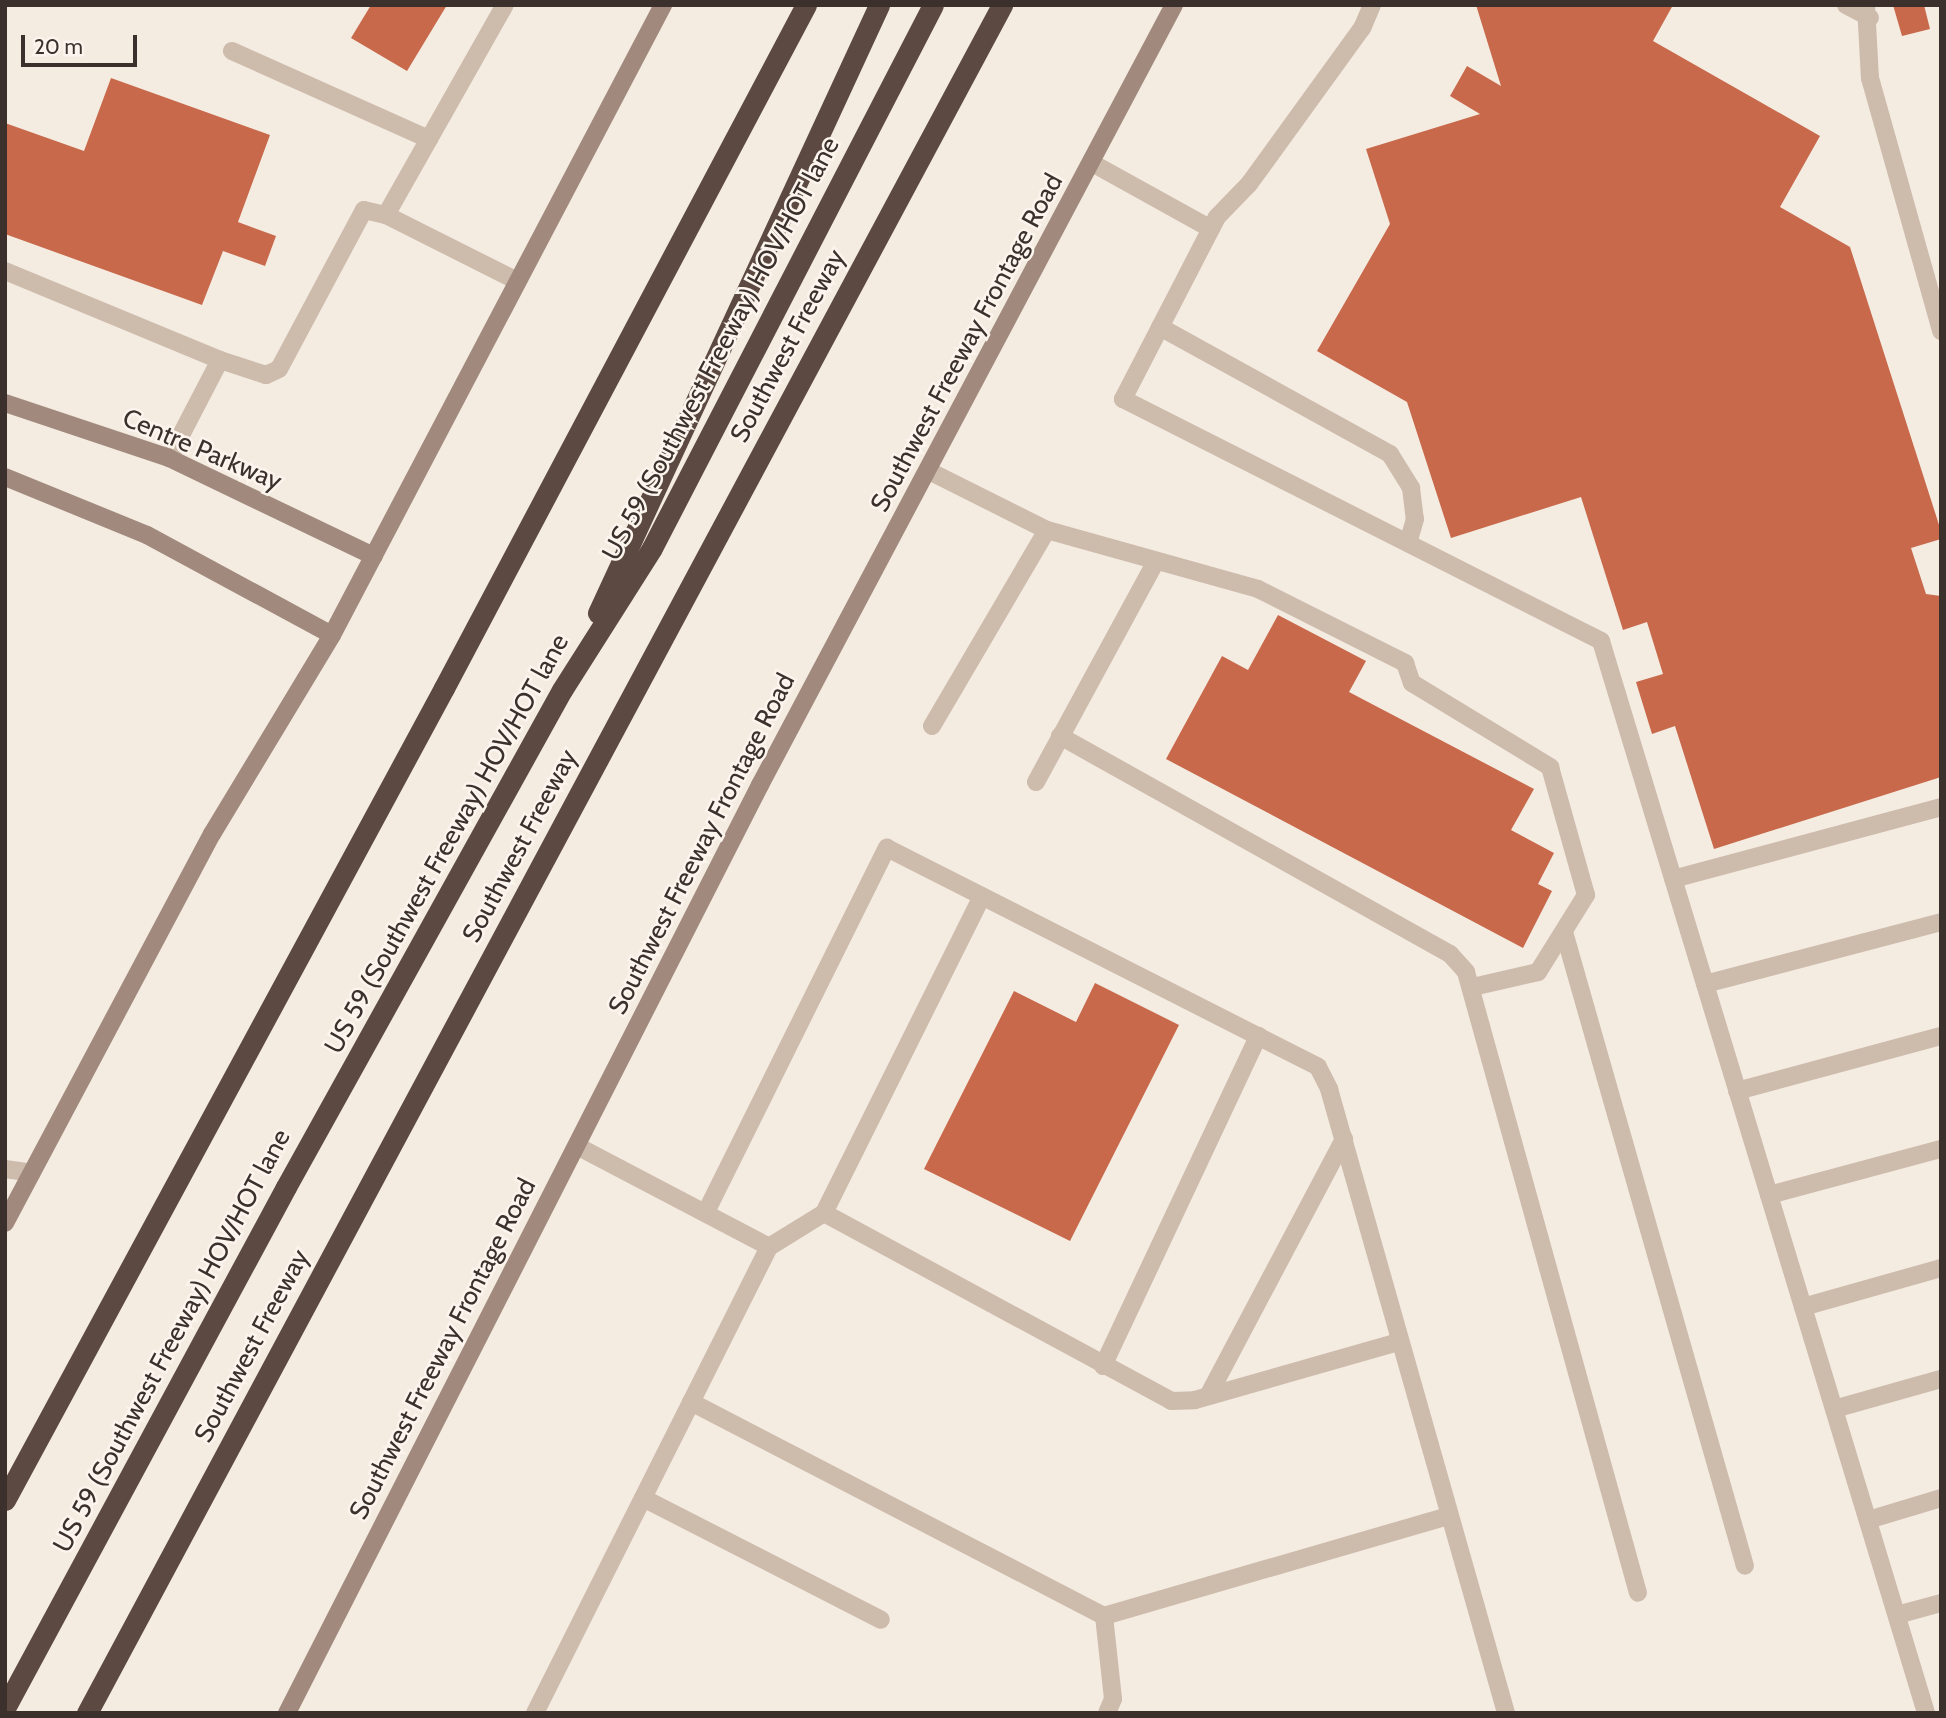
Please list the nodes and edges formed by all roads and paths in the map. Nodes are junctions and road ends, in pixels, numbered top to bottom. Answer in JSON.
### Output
{"nodes":[{"id":1,"x":505,"y":5,"type":"edge"},
{"id":2,"x":663,"y":5,"type":"edge"},
{"id":3,"x":806,"y":5,"type":"edge"},
{"id":4,"x":878,"y":5,"type":"edge"},
{"id":5,"x":933,"y":5,"type":"edge"},
{"id":6,"x":1002,"y":5,"type":"edge"},
{"id":7,"x":1174,"y":5,"type":"edge"},
{"id":8,"x":1372,"y":5,"type":"edge"},
{"id":9,"x":1846,"y":5,"type":"edge"},
{"id":10,"x":1868,"y":12,"type":"edge"},
{"id":11,"x":232,"y":51,"type":"dead end"},
{"id":12,"x":429,"y":139,"type":"junction"},
{"id":13,"x":1091,"y":163,"type":"junction"},
{"id":14,"x":386,"y":215,"type":"junction"},
{"id":15,"x":1211,"y":229,"type":"junction"},
{"id":16,"x":5,"y":271,"type":"edge"},
{"id":17,"x":517,"y":281,"type":"junction"},
{"id":18,"x":1160,"y":327,"type":"junction"},
{"id":19,"x":1941,"y":331,"type":"edge"},
{"id":20,"x":220,"y":360,"type":"junction"},
{"id":21,"x":5,"y":403,"type":"edge"},
{"id":22,"x":169,"y":458,"type":"junction"},
{"id":23,"x":929,"y":471,"type":"junction"},
{"id":24,"x":5,"y":477,"type":"edge"},
{"id":25,"x":1047,"y":530,"type":"junction"},
{"id":26,"x":1408,"y":543,"type":"junction"},
{"id":27,"x":374,"y":556,"type":"junction"},
{"id":28,"x":1155,"y":563,"type":"junction"},
{"id":29,"x":332,"y":635,"type":"junction"},
{"id":30,"x":562,"y":690,"type":"junction"},
{"id":31,"x":932,"y":726,"type":"dead end"},
{"id":32,"x":1060,"y":736,"type":"junction"},
{"id":33,"x":1036,"y":782,"type":"dead end"},
{"id":34,"x":1941,"y":807,"type":"edge"},
{"id":35,"x":1673,"y":879,"type":"junction"},
{"id":36,"x":982,"y":896,"type":"junction"},
{"id":37,"x":1941,"y":922,"type":"edge"},
{"id":38,"x":1564,"y":932,"type":"junction"},
{"id":39,"x":1705,"y":984,"type":"junction"},
{"id":40,"x":1473,"y":987,"type":"junction"},
{"id":41,"x":1941,"y":1036,"type":"edge"},
{"id":42,"x":1258,"y":1037,"type":"junction"},
{"id":43,"x":1737,"y":1091,"type":"junction"},
{"id":44,"x":1343,"y":1139,"type":"junction"},
{"id":45,"x":577,"y":1146,"type":"junction"},
{"id":46,"x":1941,"y":1149,"type":"edge"},
{"id":47,"x":5,"y":1168,"type":"edge"},
{"id":48,"x":32,"y":1174,"type":"junction"},
{"id":49,"x":1769,"y":1195,"type":"junction"},
{"id":50,"x":706,"y":1212,"type":"junction"},
{"id":51,"x":824,"y":1213,"type":"junction"},
{"id":52,"x":5,"y":1223,"type":"edge"},
{"id":53,"x":769,"y":1247,"type":"junction"},
{"id":54,"x":1941,"y":1268,"type":"edge"},
{"id":55,"x":1803,"y":1307,"type":"junction"},
{"id":56,"x":1399,"y":1342,"type":"junction"},
{"id":57,"x":1103,"y":1366,"type":"junction"},
{"id":58,"x":1941,"y":1379,"type":"edge"},
{"id":59,"x":1209,"y":1396,"type":"junction"},
{"id":60,"x":691,"y":1402,"type":"junction"},
{"id":61,"x":1834,"y":1409,"type":"junction"},
{"id":62,"x":643,"y":1498,"type":"junction"},
{"id":63,"x":1941,"y":1498,"type":"edge"},
{"id":64,"x":5,"y":1500,"type":"edge"},
{"id":65,"x":1449,"y":1516,"type":"junction"},
{"id":66,"x":1867,"y":1520,"type":"junction"},
{"id":67,"x":1745,"y":1566,"type":"dead end"},
{"id":68,"x":1638,"y":1593,"type":"dead end"},
{"id":69,"x":1941,"y":1603,"type":"edge"},
{"id":70,"x":1897,"y":1615,"type":"junction"},
{"id":71,"x":1104,"y":1616,"type":"junction"},
{"id":72,"x":881,"y":1620,"type":"dead end"},
{"id":73,"x":5,"y":1708,"type":"edge"},
{"id":74,"x":87,"y":1713,"type":"edge"},
{"id":75,"x":287,"y":1713,"type":"edge"},
{"id":76,"x":535,"y":1713,"type":"edge"},
{"id":77,"x":1107,"y":1713,"type":"edge"},
{"id":78,"x":1506,"y":1713,"type":"edge"},
{"id":79,"x":1926,"y":1713,"type":"edge"}],
"edges":[{"from":1,"to":12,"type":"lane"},
{"from":2,"to":17,"type":"main road"},
{"from":3,"to":64,"type":"highway"},
{"from":4,"to":30,"type":"highway"},
{"from":5,"to":30,"type":"highway","name":"US 59 (Southwest Freeway) HOV/HOT lane"},
{"from":6,"to":74,"type":"highway","name":"Southwest Freeway"},
{"from":7,"to":13,"type":"main road","name":"Southwest Freeway Frontage Road"},
{"from":8,"to":15,"type":"lane"},
{"from":9,"to":10,"type":"lane"},
{"from":10,"to":19,"type":"lane"},
{"from":11,"to":12,"type":"lane"},
{"from":12,"to":14,"type":"lane"},
{"from":13,"to":15,"type":"lane"},
{"from":13,"to":23,"type":"main road","name":"Southwest Freeway Frontage Road"},
{"from":14,"to":17,"type":"lane"},
{"from":14,"to":20,"type":"lane"},
{"from":15,"to":18,"type":"lane"},
{"from":16,"to":20,"type":"lane"},
{"from":17,"to":27,"type":"main road"},
{"from":18,"to":26,"type":"lane"},
{"from":18,"to":26,"type":"lane"},
{"from":20,"to":22,"type":"lane"},
{"from":21,"to":22,"type":"main road","name":"Centre Parkway"},
{"from":22,"to":27,"type":"main road","name":"Centre Parkway"},
{"from":23,"to":25,"type":"lane"},
{"from":23,"to":45,"type":"main road","name":"Southwest Freeway Frontage Road"},
{"from":24,"to":29,"type":"main road"},
{"from":25,"to":28,"type":"lane"},
{"from":25,"to":31,"type":"lane"},
{"from":26,"to":35,"type":"lane"},
{"from":27,"to":29,"type":"main road"},
{"from":28,"to":32,"type":"lane"},
{"from":28,"to":38,"type":"lane"},
{"from":29,"to":48,"type":"main road"},
{"from":30,"to":73,"type":"highway","name":"US 59 (Southwest Freeway) HOV/HOT lane"},
{"from":32,"to":33,"type":"lane"},
{"from":32,"to":40,"type":"lane"},
{"from":34,"to":35,"type":"lane"},
{"from":35,"to":39,"type":"lane"},
{"from":36,"to":42,"type":"lane"},
{"from":36,"to":50,"type":"lane"},
{"from":36,"to":51,"type":"lane"},
{"from":37,"to":39,"type":"lane"},
{"from":38,"to":40,"type":"lane"},
{"from":38,"to":67,"type":"lane"},
{"from":39,"to":43,"type":"lane"},
{"from":40,"to":68,"type":"lane"},
{"from":41,"to":43,"type":"lane"},
{"from":42,"to":44,"type":"lane"},
{"from":42,"to":57,"type":"lane"},
{"from":43,"to":49,"type":"lane"},
{"from":44,"to":56,"type":"lane"},
{"from":44,"to":59,"type":"lane"},
{"from":45,"to":50,"type":"lane"},
{"from":45,"to":75,"type":"main road","name":"Southwest Freeway Frontage Road"},
{"from":46,"to":49,"type":"lane"},
{"from":47,"to":48,"type":"lane"},
{"from":48,"to":52,"type":"main road"},
{"from":49,"to":55,"type":"lane"},
{"from":50,"to":53,"type":"lane"},
{"from":51,"to":53,"type":"lane"},
{"from":51,"to":57,"type":"lane"},
{"from":53,"to":60,"type":"lane"},
{"from":54,"to":55,"type":"lane"},
{"from":55,"to":61,"type":"lane"},
{"from":56,"to":59,"type":"lane"},
{"from":56,"to":65,"type":"lane"},
{"from":57,"to":59,"type":"lane"},
{"from":58,"to":61,"type":"lane"},
{"from":60,"to":62,"type":"lane"},
{"from":60,"to":71,"type":"lane"},
{"from":61,"to":66,"type":"lane"},
{"from":62,"to":72,"type":"lane"},
{"from":62,"to":76,"type":"lane"},
{"from":63,"to":66,"type":"lane"},
{"from":65,"to":71,"type":"lane"},
{"from":65,"to":78,"type":"lane"},
{"from":66,"to":70,"type":"lane"},
{"from":69,"to":70,"type":"lane"},
{"from":70,"to":79,"type":"lane"},
{"from":71,"to":77,"type":"lane"}]}
